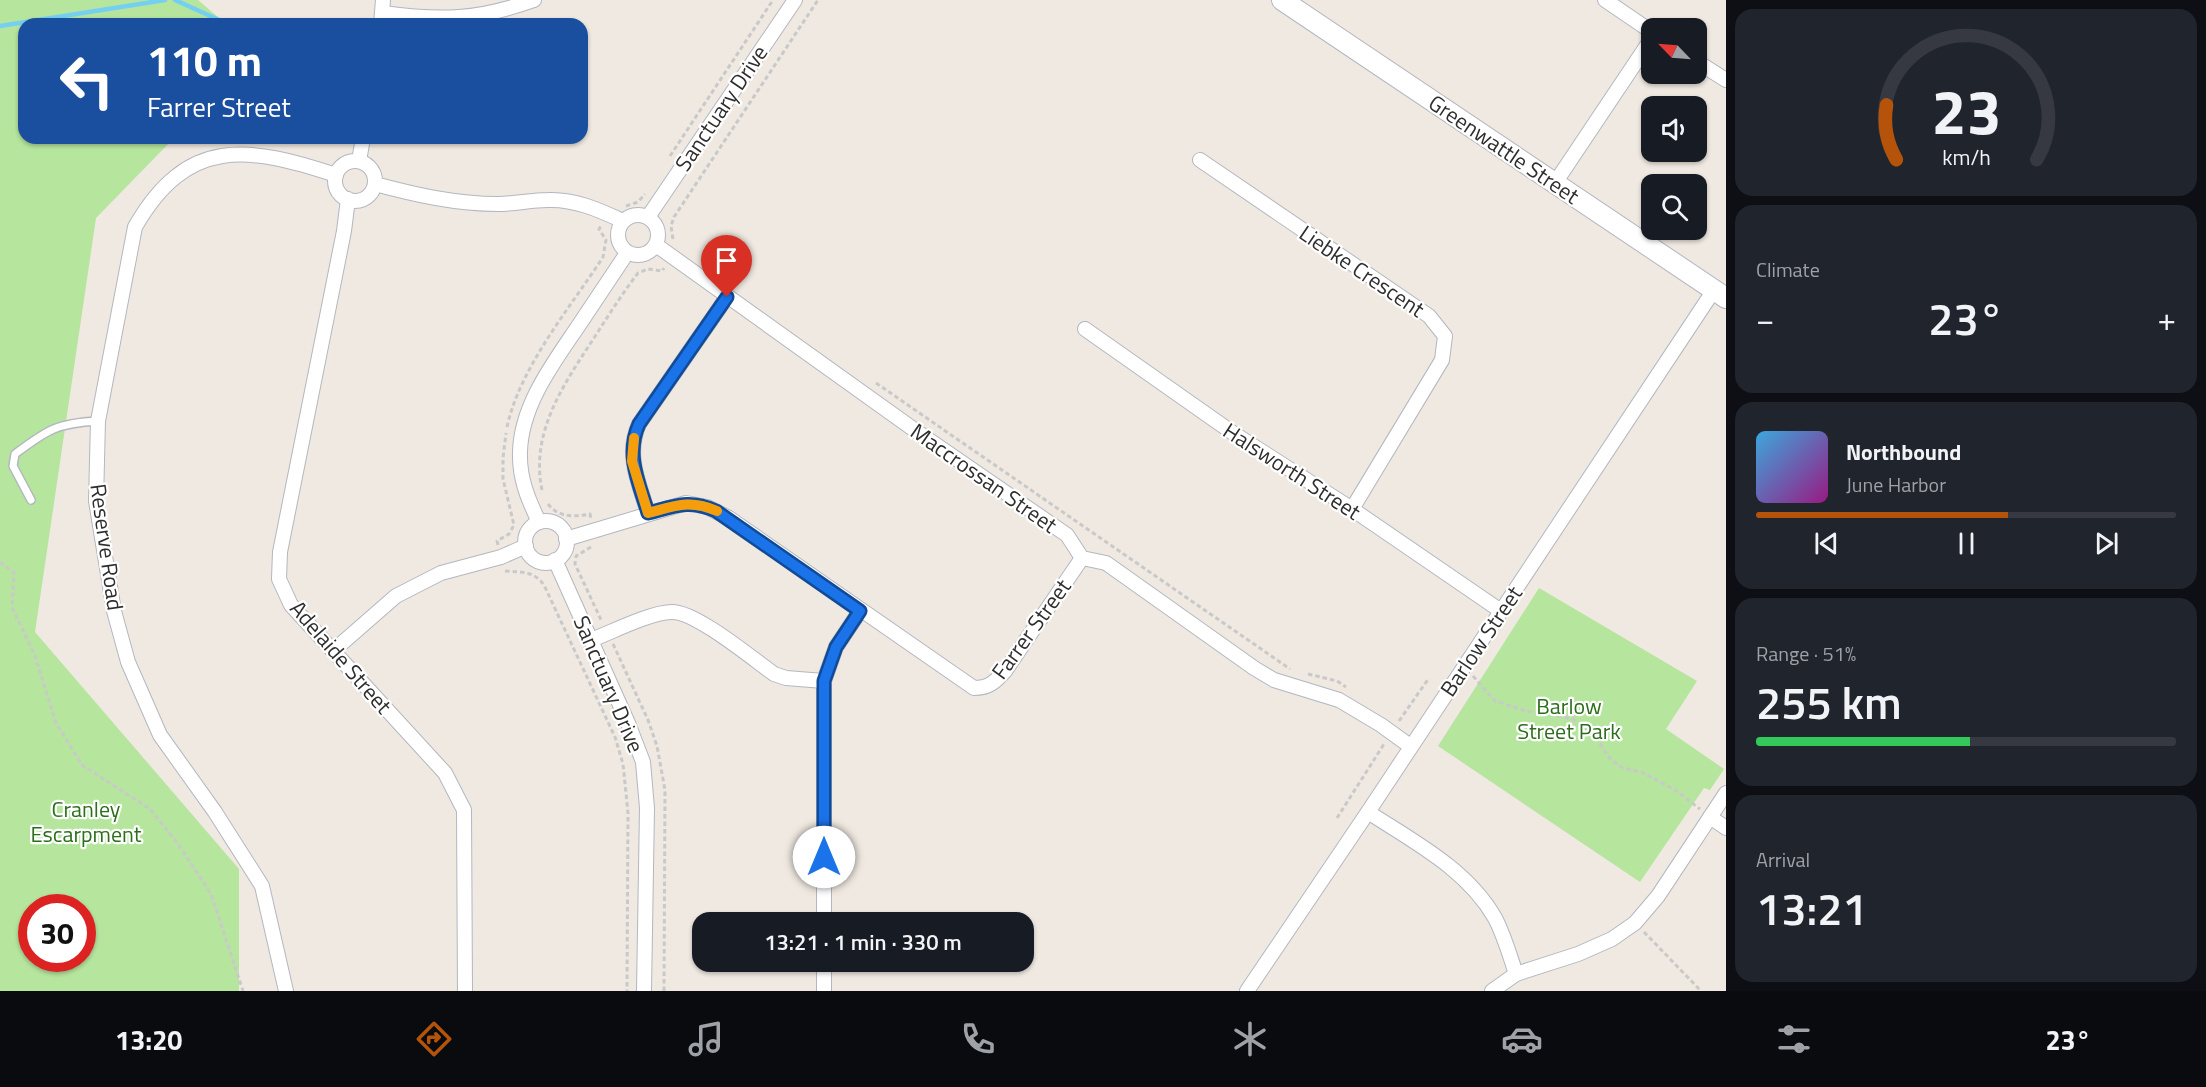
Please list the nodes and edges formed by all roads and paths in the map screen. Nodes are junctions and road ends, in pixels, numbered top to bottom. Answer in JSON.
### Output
{"nodes":[{"id":1,"x":534,"y":0,"type":"edge"},
{"id":2,"x":773,"y":0,"type":"edge"},
{"id":3,"x":795,"y":0,"type":"edge"},
{"id":4,"x":1282,"y":0,"type":"edge"},
{"id":5,"x":1605,"y":0,"type":"edge"},
{"id":6,"x":382,"y":12,"type":"edge"},
{"id":7,"x":442,"y":18,"type":"edge"},
{"id":8,"x":459,"y":18,"type":"edge"},
{"id":9,"x":1641,"y":25,"type":"edge"},
{"id":10,"x":1641,"y":55,"type":"edge"},
{"id":11,"x":1707,"y":68,"type":"edge"},
{"id":12,"x":1726,"y":80,"type":"edge"},
{"id":13,"x":362,"y":144,"type":"edge"},
{"id":14,"x":670,"y":156,"type":"dead end"},
{"id":15,"x":1200,"y":160,"type":"dead end"},
{"id":16,"x":358,"y":161,"type":"junction"},
{"id":17,"x":336,"y":174,"type":"junction"},
{"id":18,"x":1556,"y":183,"type":"junction"},
{"id":19,"x":375,"y":184,"type":"junction"},
{"id":20,"x":647,"y":191,"type":"dead end"},
{"id":21,"x":348,"y":199,"type":"junction"},
{"id":22,"x":608,"y":214,"type":"junction"},
{"id":23,"x":648,"y":217,"type":"junction"},
{"id":24,"x":623,"y":221,"type":"junction"},
{"id":25,"x":656,"y":245,"type":"junction"},
{"id":26,"x":627,"y":253,"type":"junction"},
{"id":27,"x":1720,"y":294,"type":"edge"},
{"id":28,"x":727,"y":297,"type":"junction"},
{"id":29,"x":1085,"y":329,"type":"dead end"},
{"id":30,"x":874,"y":381,"type":"dead end"},
{"id":31,"x":98,"y":421,"type":"junction"},
{"id":32,"x":31,"y":500,"type":"dead end"},
{"id":33,"x":1353,"y":509,"type":"junction"},
{"id":34,"x":648,"y":513,"type":"junction"},
{"id":35,"x":538,"y":522,"type":"junction"},
{"id":36,"x":566,"y":539,"type":"junction"},
{"id":37,"x":526,"y":546,"type":"junction"},
{"id":38,"x":501,"y":557,"type":"junction"},
{"id":39,"x":1082,"y":558,"type":"junction"},
{"id":40,"x":555,"y":560,"type":"junction"},
{"id":41,"x":0,"y":562,"type":"edge"},
{"id":42,"x":860,"y":611,"type":"junction"},
{"id":43,"x":1500,"y":611,"type":"junction"},
{"id":44,"x":591,"y":640,"type":"junction"},
{"id":45,"x":333,"y":651,"type":"junction"},
{"id":46,"x":1462,"y":668,"type":"junction"},
{"id":47,"x":1295,"y":671,"type":"dead end"},
{"id":48,"x":1305,"y":673,"type":"dead end"},
{"id":49,"x":1429,"y":678,"type":"dead end"},
{"id":50,"x":824,"y":681,"type":"junction"},
{"id":51,"x":1351,"y":690,"type":"dead end"},
{"id":52,"x":1393,"y":717,"type":"dead end"},
{"id":53,"x":1400,"y":718,"type":"junction"},
{"id":54,"x":1392,"y":733,"type":"junction"},
{"id":55,"x":1410,"y":746,"type":"junction"},
{"id":56,"x":1726,"y":793,"type":"edge"},
{"id":57,"x":1368,"y":812,"type":"junction"},
{"id":58,"x":1710,"y":817,"type":"junction"},
{"id":59,"x":1337,"y":818,"type":"dead end"},
{"id":60,"x":1726,"y":828,"type":"edge"},
{"id":61,"x":824,"y":912,"type":"edge"},
{"id":62,"x":1635,"y":923,"type":"junction"},
{"id":63,"x":824,"y":972,"type":"edge"},
{"id":64,"x":1516,"y":974,"type":"junction"},
{"id":65,"x":243,"y":991,"type":"edge"},
{"id":66,"x":286,"y":991,"type":"edge"},
{"id":67,"x":465,"y":991,"type":"edge"},
{"id":68,"x":627,"y":991,"type":"edge"},
{"id":69,"x":644,"y":991,"type":"edge"},
{"id":70,"x":824,"y":991,"type":"edge"},
{"id":71,"x":1247,"y":991,"type":"edge"},
{"id":72,"x":1492,"y":991,"type":"edge"},
{"id":73,"x":1701,"y":991,"type":"edge"}],
"edges":[{"from":1,"to":8,"type":"street"},
{"from":2,"to":14,"type":"path"},
{"from":3,"to":23,"type":"street","name":"Sanctuary Drive"},
{"from":4,"to":18,"type":"main road","name":"Greenwattle Street"},
{"from":5,"to":9,"type":"street"},
{"from":6,"to":7,"type":"street"},
{"from":10,"to":18,"type":"street"},
{"from":11,"to":12,"type":"street"},
{"from":13,"to":16,"type":"street"},
{"from":15,"to":33,"type":"street","name":"Liebke Crescent"},
{"from":16,"to":17,"type":"street"},
{"from":16,"to":19,"type":"street"},
{"from":17,"to":21,"type":"street"},
{"from":17,"to":31,"type":"street","name":"Reserve Road"},
{"from":18,"to":27,"type":"main road","name":"Greenwattle Street"},
{"from":19,"to":21,"type":"street"},
{"from":19,"to":22,"type":"street"},
{"from":20,"to":22,"type":"path"},
{"from":21,"to":45,"type":"street","name":"Adelaide Street"},
{"from":22,"to":24,"type":"street"},
{"from":22,"to":38,"type":"path"},
{"from":23,"to":24,"type":"street"},
{"from":23,"to":25,"type":"street"},
{"from":24,"to":26,"type":"street"},
{"from":25,"to":26,"type":"street"},
{"from":25,"to":28,"type":"street","name":"Maccrossan Street"},
{"from":26,"to":35,"type":"street"},
{"from":27,"to":43,"type":"street","name":"Barlow Street"},
{"from":28,"to":34,"type":"street"},
{"from":28,"to":39,"type":"street","name":"Maccrossan Street"},
{"from":29,"to":33,"type":"street","name":"Halsworth Street"},
{"from":30,"to":47,"type":"path"},
{"from":31,"to":32,"type":"lane"},
{"from":31,"to":66,"type":"street","name":"Reserve Road"},
{"from":33,"to":43,"type":"street","name":"Halsworth Street"},
{"from":34,"to":36,"type":"street","name":"Farrer Street"},
{"from":34,"to":42,"type":"street","name":"Farrer Street"},
{"from":35,"to":36,"type":"street"},
{"from":35,"to":37,"type":"street"},
{"from":36,"to":40,"type":"street"},
{"from":37,"to":38,"type":"street"},
{"from":37,"to":40,"type":"street"},
{"from":38,"to":45,"type":"street"},
{"from":38,"to":68,"type":"path"},
{"from":39,"to":42,"type":"street","name":"Farrer Street"},
{"from":39,"to":54,"type":"street"},
{"from":40,"to":44,"type":"street","name":"Sanctuary Drive"},
{"from":41,"to":65,"type":"path"},
{"from":42,"to":50,"type":"street"},
{"from":43,"to":46,"type":"street","name":"Barlow Street"},
{"from":44,"to":50,"type":"street"},
{"from":44,"to":69,"type":"street","name":"Sanctuary Drive"},
{"from":45,"to":67,"type":"street","name":"Adelaide Street"},
{"from":46,"to":55,"type":"street","name":"Barlow Street"},
{"from":46,"to":58,"type":"path"},
{"from":48,"to":51,"type":"path"},
{"from":49,"to":53,"type":"path"},
{"from":50,"to":61,"type":"street"},
{"from":52,"to":53,"type":"path"},
{"from":53,"to":54,"type":"path"},
{"from":54,"to":55,"type":"street"},
{"from":54,"to":59,"type":"path"},
{"from":55,"to":57,"type":"street","name":"Barlow Street"},
{"from":56,"to":58,"type":"street"},
{"from":57,"to":64,"type":"street"},
{"from":57,"to":71,"type":"street","name":"Barlow Street"},
{"from":58,"to":60,"type":"street"},
{"from":58,"to":62,"type":"street"},
{"from":62,"to":64,"type":"street"},
{"from":62,"to":73,"type":"path"},
{"from":63,"to":70,"type":"street"},
{"from":64,"to":72,"type":"street"}]}
